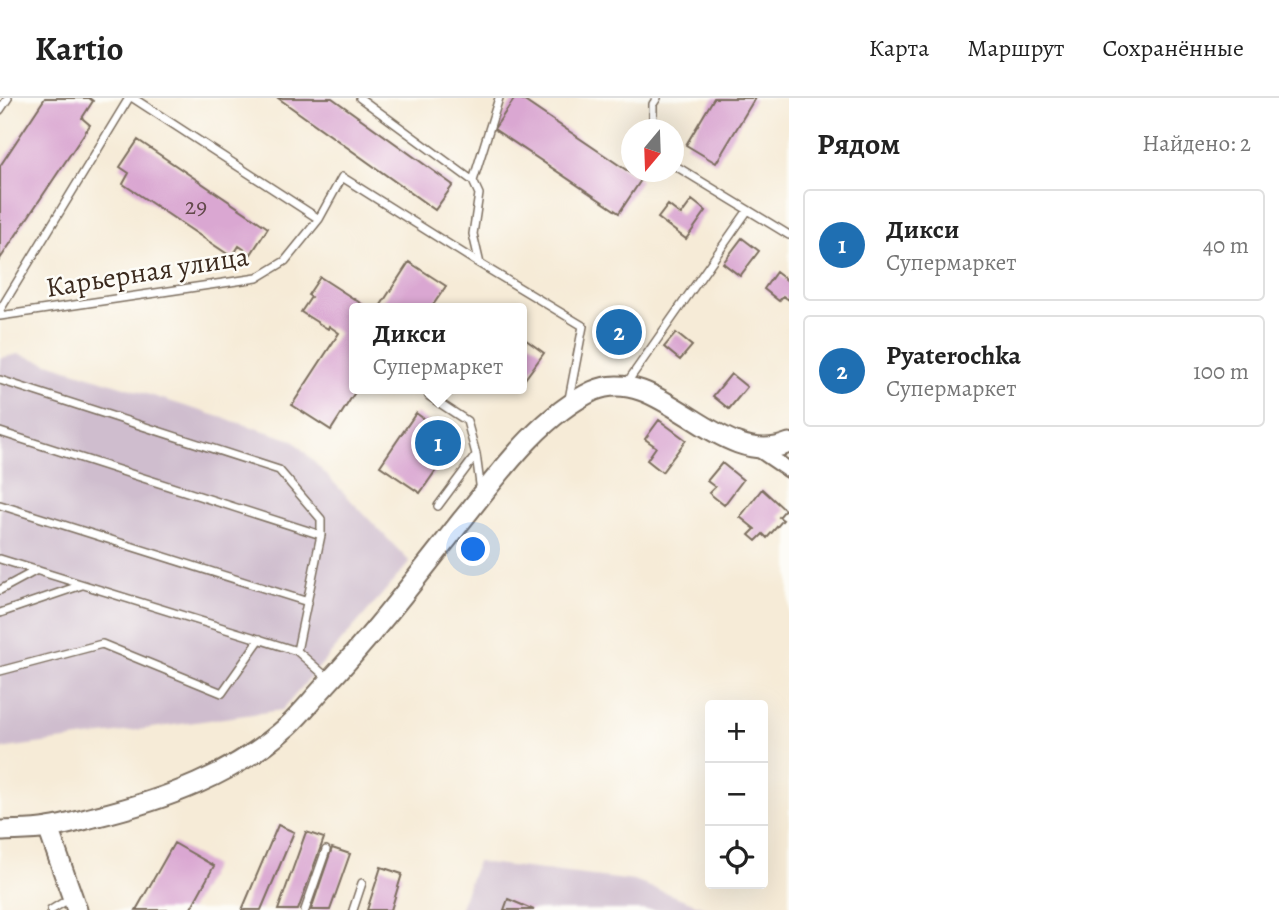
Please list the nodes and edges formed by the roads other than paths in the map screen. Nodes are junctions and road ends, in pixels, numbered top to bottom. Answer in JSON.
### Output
{"nodes":[{"id":1,"x":8,"y":98,"type":"edge"},
{"id":2,"x":131,"y":98,"type":"edge"},
{"id":3,"x":360,"y":98,"type":"edge"},
{"id":4,"x":499,"y":98,"type":"edge"},
{"id":5,"x":657,"y":98,"type":"edge"},
{"id":6,"x":0,"y":110,"type":"edge"},
{"id":7,"x":653,"y":119,"type":"edge"},
{"id":8,"x":684,"y":171,"type":"edge"},
{"id":9,"x":473,"y":181,"type":"junction"},
{"id":10,"x":748,"y":210,"type":"junction"},
{"id":11,"x":319,"y":219,"type":"junction"},
{"id":12,"x":789,"y":235,"type":"edge"},
{"id":13,"x":480,"y":264,"type":"junction"},
{"id":14,"x":0,"y":313,"type":"edge"},
{"id":15,"x":0,"y":380,"type":"edge"},
{"id":16,"x":624,"y":387,"type":"junction"},
{"id":17,"x":429,"y":396,"type":"dead end"},
{"id":18,"x":567,"y":407,"type":"junction"},
{"id":19,"x":0,"y":432,"type":"edge"},
{"id":20,"x":789,"y":443,"type":"edge"},
{"id":21,"x":758,"y":449,"type":"junction"},
{"id":22,"x":476,"y":454,"type":"junction"},
{"id":23,"x":789,"y":470,"type":"edge"},
{"id":24,"x":481,"y":496,"type":"junction"},
{"id":25,"x":0,"y":505,"type":"edge"},
{"id":26,"x":439,"y":506,"type":"dead end"},
{"id":27,"x":321,"y":535,"type":"junction"},
{"id":28,"x":0,"y":559,"type":"edge"},
{"id":29,"x":37,"y":570,"type":"junction"},
{"id":30,"x":83,"y":584,"type":"junction"},
{"id":31,"x":0,"y":590,"type":"edge"},
{"id":32,"x":308,"y":602,"type":"junction"},
{"id":33,"x":0,"y":613,"type":"edge"},
{"id":34,"x":260,"y":639,"type":"junction"},
{"id":35,"x":298,"y":651,"type":"junction"},
{"id":36,"x":0,"y":671,"type":"edge"},
{"id":37,"x":331,"y":680,"type":"junction"},
{"id":38,"x":48,"y":828,"type":"junction"},
{"id":39,"x":0,"y":831,"type":"edge"},
{"id":40,"x":326,"y":850,"type":"dead end"},
{"id":41,"x":362,"y":883,"type":"dead end"},
{"id":42,"x":75,"y":904,"type":"edge"},
{"id":43,"x":51,"y":910,"type":"edge"},
{"id":44,"x":305,"y":910,"type":"edge"},
{"id":45,"x":353,"y":910,"type":"edge"}],
"edges":[{"from":1,"to":6,"type":"lane"},
{"from":2,"to":11,"type":"lane"},
{"from":2,"to":14,"type":"lane"},
{"from":3,"to":9,"type":"lane"},
{"from":4,"to":9,"type":"lane"},
{"from":5,"to":7,"type":"lane"},
{"from":8,"to":10,"type":"lane"},
{"from":9,"to":13,"type":"lane"},
{"from":10,"to":12,"type":"lane"},
{"from":10,"to":16,"type":"lane"},
{"from":11,"to":13,"type":"lane","name":"Карьерная улица"},
{"from":11,"to":14,"type":"lane","name":"Карьерная улица"},
{"from":13,"to":18,"type":"lane"},
{"from":15,"to":27,"type":"lane"},
{"from":16,"to":18,"type":"main road"},
{"from":16,"to":21,"type":"main road"},
{"from":17,"to":22,"type":"lane"},
{"from":18,"to":24,"type":"main road"},
{"from":19,"to":27,"type":"lane"},
{"from":20,"to":21,"type":"main road"},
{"from":21,"to":23,"type":"street"},
{"from":22,"to":24,"type":"lane"},
{"from":22,"to":26,"type":"lane"},
{"from":24,"to":37,"type":"main road"},
{"from":25,"to":32,"type":"lane"},
{"from":27,"to":32,"type":"lane"},
{"from":28,"to":29,"type":"lane"},
{"from":29,"to":30,"type":"lane"},
{"from":29,"to":31,"type":"lane"},
{"from":30,"to":33,"type":"lane"},
{"from":30,"to":34,"type":"lane"},
{"from":32,"to":35,"type":"lane"},
{"from":34,"to":35,"type":"lane"},
{"from":34,"to":36,"type":"lane"},
{"from":35,"to":37,"type":"lane"},
{"from":37,"to":38,"type":"main road"},
{"from":38,"to":39,"type":"main road"},
{"from":38,"to":42,"type":"main road"},
{"from":40,"to":44,"type":"lane"},
{"from":41,"to":45,"type":"lane"},
{"from":42,"to":43,"type":"lane"}]}
